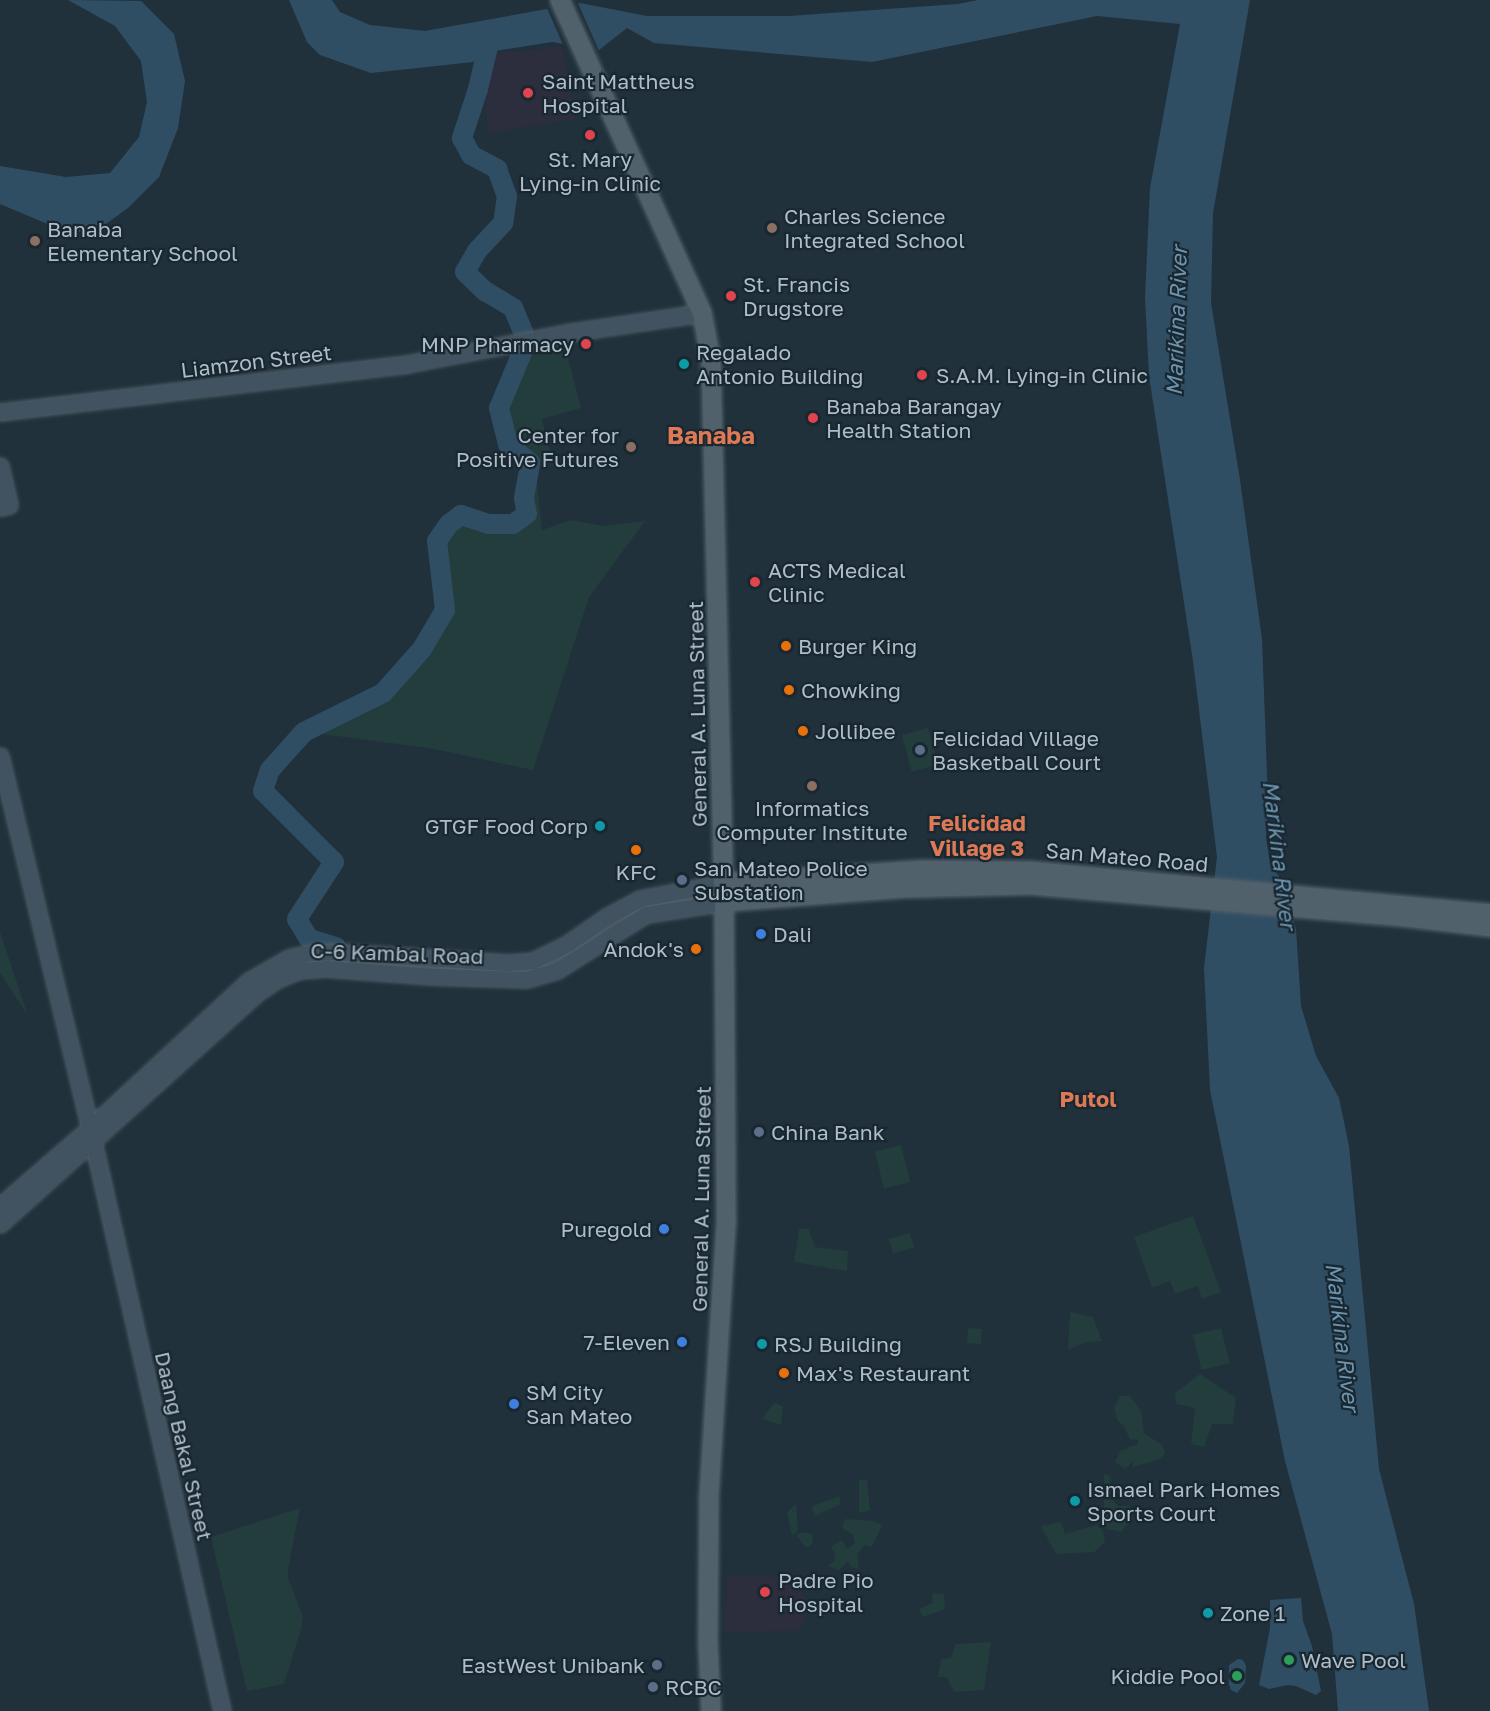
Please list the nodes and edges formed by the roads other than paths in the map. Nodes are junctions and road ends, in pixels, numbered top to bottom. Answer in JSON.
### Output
{"nodes":[{"id":1,"x":560,"y":0,"type":"edge"},
{"id":2,"x":702,"y":313,"type":"junction"},
{"id":3,"x":0,"y":412,"type":"edge"},
{"id":4,"x":0,"y":466,"type":"edge"},
{"id":5,"x":5,"y":506,"type":"edge"},
{"id":6,"x":0,"y":756,"type":"edge"},
{"id":7,"x":1030,"y":878,"type":"junction"},
{"id":8,"x":723,"y":883,"type":"junction"},
{"id":9,"x":724,"y":902,"type":"junction"},
{"id":10,"x":1490,"y":914,"type":"edge"},
{"id":11,"x":1446,"y":916,"type":"junction"},
{"id":12,"x":1490,"y":927,"type":"edge"},
{"id":13,"x":91,"y":1135,"type":"junction"},
{"id":14,"x":0,"y":1206,"type":"edge"},
{"id":15,"x":0,"y":1224,"type":"edge"},
{"id":16,"x":222,"y":1711,"type":"edge"},
{"id":17,"x":711,"y":1711,"type":"edge"}],
"edges":[{"from":1,"to":2,"type":"main road","name":"General A. Luna Street"},
{"from":2,"to":3,"type":"street","name":"Liamzon Street"},
{"from":2,"to":8,"type":"main road","name":"General A. Luna Street"},
{"from":4,"to":5,"type":"street"},
{"from":6,"to":13,"type":"street","name":"Daang Bakal Street"},
{"from":7,"to":8,"type":"main road","name":"San Mateo Road"},
{"from":7,"to":9,"type":"main road","name":"San Mateo Road"},
{"from":7,"to":11,"type":"main road","name":"San Mateo Road"},
{"from":8,"to":9,"type":"main road","name":"General A. Luna Street"},
{"from":8,"to":13,"type":"street","name":"C-6 Kambal Road"},
{"from":9,"to":13,"type":"street","name":"C-6 Kambal Road"},
{"from":9,"to":17,"type":"main road","name":"General A. Luna Street"},
{"from":10,"to":11,"type":"main road","name":"San Mateo Road"},
{"from":11,"to":12,"type":"main road","name":"San Mateo Road"},
{"from":13,"to":14,"type":"street","name":"C-6 Kambal Road"},
{"from":13,"to":15,"type":"street","name":"C-6 Kambal Road"},
{"from":13,"to":16,"type":"street","name":"Daang Bakal Street"}]}
